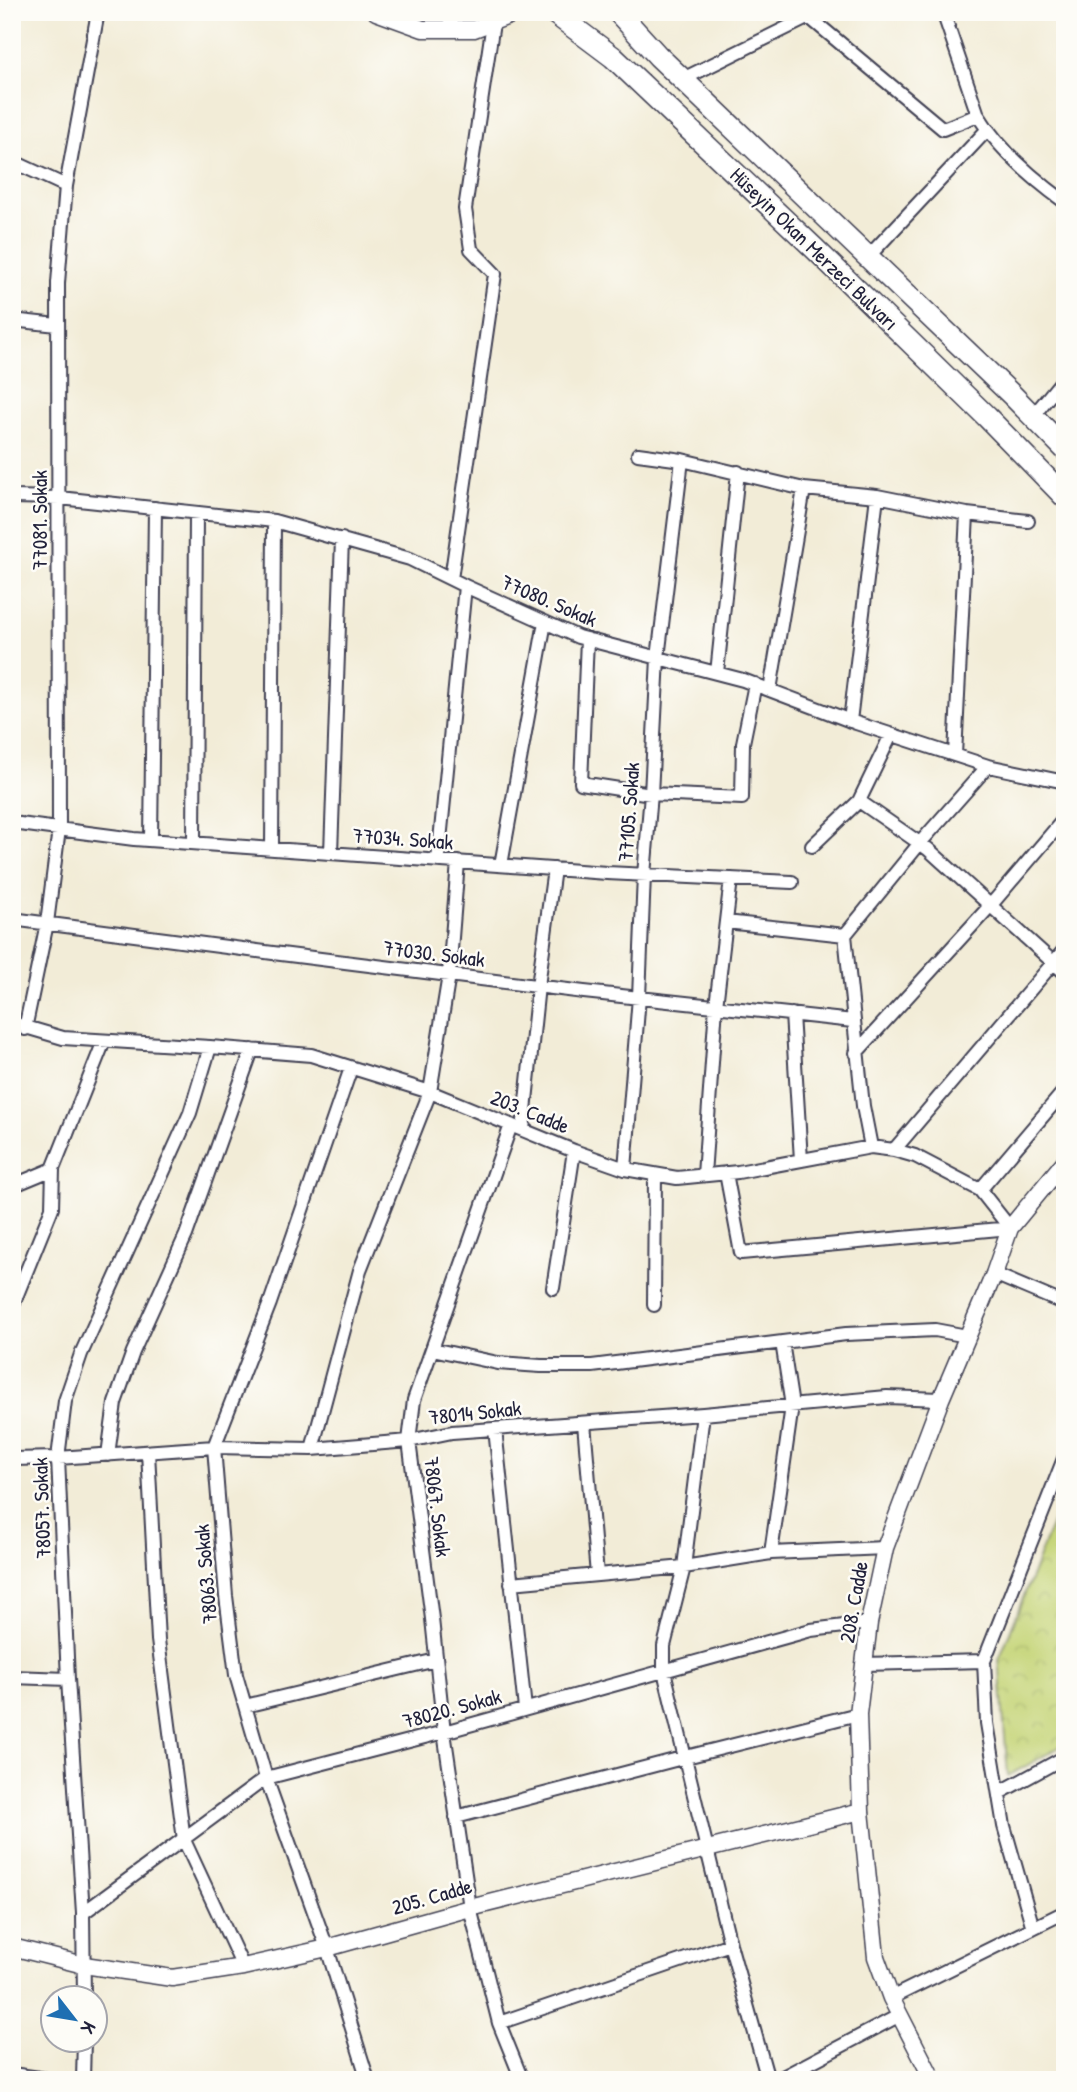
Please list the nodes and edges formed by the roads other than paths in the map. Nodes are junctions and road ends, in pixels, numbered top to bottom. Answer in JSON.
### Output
{"nodes":[{"id":1,"x":99,"y":12,"type":"edge"},
{"id":2,"x":376,"y":12,"type":"edge"},
{"id":3,"x":519,"y":12,"type":"edge"},
{"id":4,"x":553,"y":12,"type":"edge"},
{"id":5,"x":618,"y":12,"type":"edge"},
{"id":6,"x":943,"y":12,"type":"edge"},
{"id":7,"x":814,"y":15,"type":"edge"},
{"id":8,"x":494,"y":23,"type":"junction"},
{"id":9,"x":683,"y":79,"type":"junction"},
{"id":10,"x":978,"y":115,"type":"junction"},
{"id":11,"x":987,"y":130,"type":"junction"},
{"id":12,"x":12,"y":162,"type":"edge"},
{"id":13,"x":66,"y":186,"type":"junction"},
{"id":14,"x":1065,"y":202,"type":"edge"},
{"id":15,"x":868,"y":257,"type":"junction"},
{"id":16,"x":12,"y":320,"type":"edge"},
{"id":17,"x":57,"y":325,"type":"junction"},
{"id":18,"x":1065,"y":377,"type":"edge"},
{"id":19,"x":1032,"y":416,"type":"junction"},
{"id":20,"x":1065,"y":449,"type":"edge"},
{"id":21,"x":638,"y":454,"type":"dead end"},
{"id":22,"x":682,"y":460,"type":"junction"},
{"id":23,"x":738,"y":472,"type":"junction"},
{"id":24,"x":804,"y":489,"type":"junction"},
{"id":25,"x":877,"y":496,"type":"junction"},
{"id":26,"x":1065,"y":496,"type":"edge"},
{"id":27,"x":12,"y":498,"type":"edge"},
{"id":28,"x":60,"y":498,"type":"junction"},
{"id":29,"x":156,"y":509,"type":"junction"},
{"id":30,"x":195,"y":513,"type":"junction"},
{"id":31,"x":967,"y":514,"type":"junction"},
{"id":32,"x":274,"y":521,"type":"junction"},
{"id":33,"x":1028,"y":521,"type":"dead end"},
{"id":34,"x":342,"y":540,"type":"junction"},
{"id":35,"x":452,"y":579,"type":"junction"},
{"id":36,"x":466,"y":586,"type":"junction"},
{"id":37,"x":545,"y":622,"type":"junction"},
{"id":38,"x":587,"y":639,"type":"junction"},
{"id":39,"x":658,"y":658,"type":"junction"},
{"id":40,"x":717,"y":673,"type":"junction"},
{"id":41,"x":755,"y":684,"type":"junction"},
{"id":42,"x":770,"y":690,"type":"junction"},
{"id":43,"x":850,"y":721,"type":"junction"},
{"id":44,"x":891,"y":735,"type":"junction"},
{"id":45,"x":955,"y":755,"type":"junction"},
{"id":46,"x":988,"y":766,"type":"junction"},
{"id":47,"x":1065,"y":782,"type":"edge"},
{"id":48,"x":651,"y":794,"type":"junction"},
{"id":49,"x":859,"y":801,"type":"junction"},
{"id":50,"x":1065,"y":818,"type":"edge"},
{"id":51,"x":12,"y":823,"type":"edge"},
{"id":52,"x":59,"y":829,"type":"junction"},
{"id":53,"x":151,"y":840,"type":"junction"},
{"id":54,"x":194,"y":843,"type":"junction"},
{"id":55,"x":920,"y":843,"type":"junction"},
{"id":56,"x":812,"y":846,"type":"dead end"},
{"id":57,"x":272,"y":849,"type":"junction"},
{"id":58,"x":331,"y":853,"type":"junction"},
{"id":59,"x":438,"y":861,"type":"junction"},
{"id":60,"x":457,"y":862,"type":"junction"},
{"id":61,"x":501,"y":865,"type":"junction"},
{"id":62,"x":554,"y":869,"type":"junction"},
{"id":63,"x":644,"y":875,"type":"junction"},
{"id":64,"x":731,"y":879,"type":"junction"},
{"id":65,"x":792,"y":882,"type":"dead end"},
{"id":66,"x":990,"y":906,"type":"junction"},
{"id":67,"x":12,"y":919,"type":"edge"},
{"id":68,"x":726,"y":922,"type":"junction"},
{"id":69,"x":47,"y":923,"type":"junction"},
{"id":70,"x":845,"y":935,"type":"junction"},
{"id":71,"x":1065,"y":949,"type":"edge"},
{"id":72,"x":1053,"y":963,"type":"junction"},
{"id":73,"x":1065,"y":973,"type":"edge"},
{"id":74,"x":449,"y":975,"type":"junction"},
{"id":75,"x":538,"y":986,"type":"junction"},
{"id":76,"x":639,"y":998,"type":"junction"},
{"id":77,"x":716,"y":1006,"type":"junction"},
{"id":78,"x":792,"y":1014,"type":"junction"},
{"id":79,"x":853,"y":1021,"type":"junction"},
{"id":80,"x":16,"y":1027,"type":"edge"},
{"id":81,"x":104,"y":1041,"type":"junction"},
{"id":82,"x":210,"y":1046,"type":"junction"},
{"id":83,"x":252,"y":1050,"type":"junction"},
{"id":84,"x":856,"y":1053,"type":"junction"},
{"id":85,"x":351,"y":1068,"type":"junction"},
{"id":86,"x":1065,"y":1090,"type":"edge"},
{"id":87,"x":430,"y":1092,"type":"junction"},
{"id":88,"x":517,"y":1127,"type":"junction"},
{"id":89,"x":871,"y":1147,"type":"junction"},
{"id":90,"x":894,"y":1150,"type":"junction"},
{"id":91,"x":573,"y":1151,"type":"junction"},
{"id":92,"x":801,"y":1160,"type":"junction"},
{"id":93,"x":1065,"y":1161,"type":"edge"},
{"id":94,"x":53,"y":1169,"type":"junction"},
{"id":95,"x":625,"y":1169,"type":"junction"},
{"id":96,"x":726,"y":1173,"type":"junction"},
{"id":97,"x":655,"y":1174,"type":"junction"},
{"id":98,"x":704,"y":1175,"type":"junction"},
{"id":99,"x":12,"y":1186,"type":"edge"},
{"id":100,"x":980,"y":1190,"type":"junction"},
{"id":101,"x":1010,"y":1228,"type":"junction"},
{"id":102,"x":994,"y":1274,"type":"junction"},
{"id":103,"x":553,"y":1288,"type":"dead end"},
{"id":104,"x":1065,"y":1304,"type":"edge"},
{"id":105,"x":654,"y":1306,"type":"dead end"},
{"id":106,"x":12,"y":1307,"type":"edge"},
{"id":107,"x":967,"y":1336,"type":"junction"},
{"id":108,"x":782,"y":1342,"type":"junction"},
{"id":109,"x":432,"y":1349,"type":"junction"},
{"id":110,"x":941,"y":1399,"type":"junction"},
{"id":111,"x":792,"y":1406,"type":"junction"},
{"id":112,"x":703,"y":1414,"type":"junction"},
{"id":113,"x":584,"y":1423,"type":"junction"},
{"id":114,"x":495,"y":1429,"type":"junction"},
{"id":115,"x":410,"y":1441,"type":"junction"},
{"id":116,"x":215,"y":1447,"type":"junction"},
{"id":117,"x":312,"y":1449,"type":"junction"},
{"id":118,"x":148,"y":1452,"type":"junction"},
{"id":119,"x":108,"y":1455,"type":"junction"},
{"id":120,"x":58,"y":1458,"type":"junction"},
{"id":121,"x":12,"y":1459,"type":"edge"},
{"id":122,"x":1064,"y":1462,"type":"edge"},
{"id":123,"x":885,"y":1548,"type":"junction"},
{"id":124,"x":771,"y":1553,"type":"junction"},
{"id":125,"x":684,"y":1567,"type":"junction"},
{"id":126,"x":597,"y":1575,"type":"junction"},
{"id":127,"x":511,"y":1583,"type":"junction"},
{"id":128,"x":869,"y":1623,"type":"junction"},
{"id":129,"x":436,"y":1660,"type":"junction"},
{"id":130,"x":984,"y":1661,"type":"junction"},
{"id":131,"x":864,"y":1664,"type":"junction"},
{"id":132,"x":664,"y":1671,"type":"junction"},
{"id":133,"x":12,"y":1677,"type":"edge"},
{"id":134,"x":68,"y":1679,"type":"junction"},
{"id":135,"x":245,"y":1706,"type":"junction"},
{"id":136,"x":525,"y":1709,"type":"junction"},
{"id":137,"x":859,"y":1714,"type":"junction"},
{"id":138,"x":444,"y":1732,"type":"junction"},
{"id":139,"x":686,"y":1757,"type":"junction"},
{"id":140,"x":1065,"y":1757,"type":"edge"},
{"id":141,"x":265,"y":1778,"type":"junction"},
{"id":142,"x":999,"y":1793,"type":"junction"},
{"id":143,"x":861,"y":1811,"type":"junction"},
{"id":144,"x":456,"y":1817,"type":"junction"},
{"id":145,"x":184,"y":1840,"type":"junction"},
{"id":146,"x":707,"y":1847,"type":"junction"},
{"id":147,"x":470,"y":1908,"type":"junction"},
{"id":148,"x":1065,"y":1912,"type":"edge"},
{"id":149,"x":83,"y":1913,"type":"junction"},
{"id":150,"x":1033,"y":1928,"type":"junction"},
{"id":151,"x":730,"y":1944,"type":"junction"},
{"id":152,"x":12,"y":1947,"type":"edge"},
{"id":153,"x":327,"y":1948,"type":"junction"},
{"id":154,"x":84,"y":1965,"type":"junction"},
{"id":155,"x":243,"y":1967,"type":"junction"},
{"id":156,"x":84,"y":1983,"type":"edge"},
{"id":157,"x":891,"y":1998,"type":"junction"},
{"id":158,"x":900,"y":2015,"type":"junction"},
{"id":159,"x":499,"y":2023,"type":"junction"},
{"id":160,"x":84,"y":2054,"type":"edge"},
{"id":161,"x":17,"y":2076,"type":"edge"},
{"id":162,"x":367,"y":2079,"type":"edge"},
{"id":163,"x":53,"y":2080,"type":"edge"},
{"id":164,"x":83,"y":2080,"type":"edge"},
{"id":165,"x":522,"y":2080,"type":"edge"},
{"id":166,"x":768,"y":2080,"type":"edge"},
{"id":167,"x":777,"y":2080,"type":"edge"},
{"id":168,"x":933,"y":2080,"type":"edge"}],
"edges":[{"from":1,"to":13,"type":"street","name":"77081. Sokak"},
{"from":2,"to":8,"type":"street"},
{"from":3,"to":8,"type":"street"},
{"from":4,"to":26,"type":"main road","name":"Hüseyin Okan Merzeci Bulvarı"},
{"from":5,"to":9,"type":"main road","name":"Hüseyin Okan Merzeci Bulvarı"},
{"from":6,"to":10,"type":"street"},
{"from":7,"to":9,"type":"street"},
{"from":7,"to":10,"type":"street"},
{"from":8,"to":35,"type":"street"},
{"from":9,"to":15,"type":"main road","name":"Hüseyin Okan Merzeci Bulvarı"},
{"from":10,"to":11,"type":"street"},
{"from":11,"to":14,"type":"street"},
{"from":11,"to":15,"type":"street"},
{"from":12,"to":13,"type":"street"},
{"from":13,"to":17,"type":"street","name":"77081. Sokak"},
{"from":15,"to":19,"type":"main road","name":"Hüseyin Okan Merzeci Bulvarı"},
{"from":16,"to":17,"type":"street"},
{"from":17,"to":28,"type":"street","name":"77081. Sokak"},
{"from":18,"to":19,"type":"street"},
{"from":19,"to":20,"type":"main road","name":"Hüseyin Okan Merzeci Bulvarı"},
{"from":21,"to":22,"type":"street"},
{"from":22,"to":23,"type":"street"},
{"from":22,"to":39,"type":"street","name":"77105. Sokak"},
{"from":23,"to":24,"type":"street"},
{"from":23,"to":40,"type":"street"},
{"from":24,"to":25,"type":"street"},
{"from":24,"to":42,"type":"street"},
{"from":25,"to":31,"type":"street"},
{"from":25,"to":43,"type":"street"},
{"from":27,"to":28,"type":"street","name":"77080. Sokak"},
{"from":28,"to":29,"type":"street","name":"77080. Sokak"},
{"from":28,"to":52,"type":"street","name":"77081. Sokak"},
{"from":29,"to":30,"type":"street","name":"77080. Sokak"},
{"from":29,"to":53,"type":"street"},
{"from":30,"to":32,"type":"street","name":"77080. Sokak"},
{"from":30,"to":54,"type":"street"},
{"from":31,"to":33,"type":"street"},
{"from":31,"to":45,"type":"street"},
{"from":32,"to":34,"type":"street","name":"77080. Sokak"},
{"from":32,"to":57,"type":"street"},
{"from":34,"to":35,"type":"street","name":"77080. Sokak"},
{"from":34,"to":58,"type":"street"},
{"from":35,"to":36,"type":"street","name":"77080. Sokak"},
{"from":36,"to":37,"type":"street","name":"77080. Sokak"},
{"from":36,"to":59,"type":"street"},
{"from":37,"to":38,"type":"street","name":"77080. Sokak"},
{"from":37,"to":61,"type":"street"},
{"from":38,"to":39,"type":"street","name":"77080. Sokak"},
{"from":38,"to":48,"type":"street"},
{"from":39,"to":40,"type":"street","name":"77080. Sokak"},
{"from":39,"to":48,"type":"street","name":"77105. Sokak"},
{"from":40,"to":41,"type":"street","name":"77080. Sokak"},
{"from":41,"to":42,"type":"street","name":"77080. Sokak"},
{"from":41,"to":48,"type":"street"},
{"from":42,"to":43,"type":"street","name":"77080. Sokak"},
{"from":43,"to":44,"type":"street","name":"77080. Sokak"},
{"from":44,"to":45,"type":"street","name":"77080. Sokak"},
{"from":44,"to":49,"type":"street"},
{"from":45,"to":46,"type":"street","name":"77080. Sokak"},
{"from":46,"to":47,"type":"street","name":"77080. Sokak"},
{"from":46,"to":55,"type":"street"},
{"from":48,"to":63,"type":"street","name":"77105. Sokak"},
{"from":49,"to":55,"type":"street"},
{"from":49,"to":56,"type":"street"},
{"from":50,"to":66,"type":"street"},
{"from":51,"to":52,"type":"street","name":"77034. Sokak"},
{"from":52,"to":53,"type":"street","name":"77034. Sokak"},
{"from":52,"to":69,"type":"street","name":"77081. Sokak"},
{"from":53,"to":54,"type":"street","name":"77034. Sokak"},
{"from":54,"to":57,"type":"street","name":"77034. Sokak"},
{"from":55,"to":66,"type":"street"},
{"from":55,"to":70,"type":"street"},
{"from":57,"to":58,"type":"street","name":"77034. Sokak"},
{"from":58,"to":59,"type":"street","name":"77034. Sokak"},
{"from":59,"to":60,"type":"street","name":"77034. Sokak"},
{"from":60,"to":61,"type":"street","name":"77034. Sokak"},
{"from":60,"to":74,"type":"street"},
{"from":61,"to":62,"type":"street","name":"77034. Sokak"},
{"from":62,"to":63,"type":"street","name":"77034. Sokak"},
{"from":62,"to":75,"type":"street","name":"78067. Sokak"},
{"from":63,"to":64,"type":"street","name":"77034. Sokak"},
{"from":63,"to":76,"type":"street","name":"77105. Sokak"},
{"from":64,"to":65,"type":"street","name":"77034. Sokak"},
{"from":64,"to":68,"type":"street"},
{"from":66,"to":72,"type":"street"},
{"from":66,"to":84,"type":"street"},
{"from":67,"to":69,"type":"street","name":"77030. Sokak"},
{"from":68,"to":70,"type":"street"},
{"from":68,"to":77,"type":"street"},
{"from":69,"to":74,"type":"street","name":"77030. Sokak"},
{"from":69,"to":80,"type":"street","name":"77081. Sokak"},
{"from":70,"to":79,"type":"street"},
{"from":71,"to":72,"type":"street"},
{"from":72,"to":73,"type":"street"},
{"from":72,"to":90,"type":"street"},
{"from":74,"to":75,"type":"street","name":"77030. Sokak"},
{"from":74,"to":87,"type":"street"},
{"from":75,"to":76,"type":"street","name":"77030. Sokak"},
{"from":75,"to":88,"type":"street","name":"78067. Sokak"},
{"from":76,"to":77,"type":"street","name":"77030. Sokak"},
{"from":76,"to":95,"type":"street","name":"77105. Sokak"},
{"from":77,"to":78,"type":"street","name":"77030. Sokak"},
{"from":77,"to":98,"type":"street"},
{"from":78,"to":79,"type":"street","name":"77030. Sokak"},
{"from":78,"to":92,"type":"street"},
{"from":79,"to":84,"type":"street"},
{"from":80,"to":81,"type":"street","name":"203. Cadde"},
{"from":81,"to":82,"type":"street","name":"203. Cadde"},
{"from":81,"to":94,"type":"street"},
{"from":82,"to":83,"type":"street","name":"203. Cadde"},
{"from":82,"to":120,"type":"street","name":"78057. Sokak"},
{"from":83,"to":85,"type":"street","name":"203. Cadde"},
{"from":83,"to":119,"type":"street"},
{"from":84,"to":89,"type":"street"},
{"from":85,"to":87,"type":"street","name":"203. Cadde"},
{"from":85,"to":116,"type":"street","name":"78063. Sokak"},
{"from":86,"to":100,"type":"street"},
{"from":87,"to":88,"type":"street","name":"203. Cadde"},
{"from":87,"to":117,"type":"street"},
{"from":88,"to":91,"type":"street","name":"203. Cadde"},
{"from":88,"to":109,"type":"street","name":"78067. Sokak"},
{"from":89,"to":90,"type":"street","name":"203. Cadde"},
{"from":89,"to":92,"type":"street","name":"203. Cadde"},
{"from":90,"to":100,"type":"street","name":"203. Cadde"},
{"from":91,"to":95,"type":"street","name":"203. Cadde"},
{"from":91,"to":103,"type":"street"},
{"from":92,"to":96,"type":"street","name":"203. Cadde"},
{"from":93,"to":101,"type":"street","name":"208. Cadde"},
{"from":94,"to":99,"type":"street"},
{"from":94,"to":106,"type":"street"},
{"from":95,"to":97,"type":"street","name":"203. Cadde"},
{"from":96,"to":98,"type":"street","name":"203. Cadde"},
{"from":96,"to":101,"type":"street"},
{"from":97,"to":98,"type":"street","name":"203. Cadde"},
{"from":97,"to":105,"type":"street"},
{"from":100,"to":101,"type":"street","name":"203. Cadde"},
{"from":101,"to":102,"type":"street","name":"208. Cadde"},
{"from":102,"to":104,"type":"street"},
{"from":102,"to":107,"type":"street","name":"208. Cadde"},
{"from":107,"to":108,"type":"street"},
{"from":107,"to":110,"type":"street","name":"208. Cadde"},
{"from":108,"to":109,"type":"street"},
{"from":108,"to":111,"type":"street"},
{"from":109,"to":115,"type":"street","name":"78067. Sokak"},
{"from":110,"to":111,"type":"street","name":"78014 Sokak"},
{"from":110,"to":123,"type":"street","name":"208. Cadde"},
{"from":111,"to":112,"type":"street","name":"78014 Sokak"},
{"from":111,"to":124,"type":"street"},
{"from":112,"to":113,"type":"street","name":"78014 Sokak"},
{"from":112,"to":125,"type":"street"},
{"from":113,"to":114,"type":"street","name":"78014 Sokak"},
{"from":113,"to":126,"type":"street"},
{"from":114,"to":115,"type":"street","name":"78014 Sokak"},
{"from":114,"to":127,"type":"street"},
{"from":115,"to":117,"type":"street","name":"78014 Sokak"},
{"from":115,"to":129,"type":"street","name":"78067. Sokak"},
{"from":116,"to":117,"type":"street","name":"78014 Sokak"},
{"from":116,"to":118,"type":"street","name":"78014 Sokak"},
{"from":116,"to":135,"type":"street","name":"78063. Sokak"},
{"from":118,"to":119,"type":"street","name":"78014 Sokak"},
{"from":118,"to":145,"type":"street"},
{"from":119,"to":120,"type":"street","name":"78014 Sokak"},
{"from":120,"to":121,"type":"street","name":"78014 Sokak"},
{"from":120,"to":134,"type":"street","name":"78057. Sokak"},
{"from":122,"to":130,"type":"street"},
{"from":123,"to":124,"type":"street"},
{"from":123,"to":128,"type":"street","name":"208. Cadde"},
{"from":124,"to":125,"type":"street"},
{"from":125,"to":126,"type":"street"},
{"from":125,"to":132,"type":"street"},
{"from":126,"to":127,"type":"street"},
{"from":127,"to":136,"type":"street"},
{"from":128,"to":131,"type":"street","name":"208. Cadde"},
{"from":128,"to":132,"type":"street","name":"78020. Sokak"},
{"from":129,"to":135,"type":"street"},
{"from":129,"to":138,"type":"street","name":"78067. Sokak"},
{"from":130,"to":131,"type":"street"},
{"from":130,"to":142,"type":"street"},
{"from":131,"to":137,"type":"street","name":"208. Cadde"},
{"from":132,"to":136,"type":"street","name":"78020. Sokak"},
{"from":132,"to":139,"type":"street"},
{"from":133,"to":134,"type":"street"},
{"from":134,"to":149,"type":"street","name":"78057. Sokak"},
{"from":135,"to":141,"type":"street","name":"78063. Sokak"},
{"from":136,"to":138,"type":"street","name":"78020. Sokak"},
{"from":137,"to":139,"type":"street"},
{"from":137,"to":143,"type":"street","name":"208. Cadde"},
{"from":138,"to":141,"type":"street","name":"78020. Sokak"},
{"from":138,"to":144,"type":"street","name":"78067. Sokak"},
{"from":139,"to":144,"type":"street"},
{"from":139,"to":146,"type":"street"},
{"from":140,"to":142,"type":"street"},
{"from":141,"to":145,"type":"street","name":"78020. Sokak"},
{"from":141,"to":153,"type":"street","name":"78063. Sokak"},
{"from":142,"to":150,"type":"street"},
{"from":143,"to":146,"type":"street","name":"205. Cadde"},
{"from":143,"to":157,"type":"street","name":"208. Cadde"},
{"from":144,"to":147,"type":"street","name":"78067. Sokak"},
{"from":145,"to":149,"type":"street","name":"78020. Sokak"},
{"from":145,"to":155,"type":"street"},
{"from":146,"to":147,"type":"street","name":"205. Cadde"},
{"from":146,"to":151,"type":"street"},
{"from":147,"to":153,"type":"street","name":"205. Cadde"},
{"from":147,"to":159,"type":"street","name":"78067. Sokak"},
{"from":148,"to":150,"type":"street"},
{"from":149,"to":154,"type":"street","name":"78057. Sokak"},
{"from":150,"to":157,"type":"street"},
{"from":151,"to":159,"type":"street"},
{"from":151,"to":166,"type":"street"},
{"from":152,"to":154,"type":"street","name":"205. Cadde"},
{"from":153,"to":155,"type":"street","name":"205. Cadde"},
{"from":153,"to":162,"type":"street","name":"78063. Sokak"},
{"from":154,"to":155,"type":"street","name":"205. Cadde"},
{"from":154,"to":156,"type":"street","name":"78057. Sokak"},
{"from":157,"to":158,"type":"street","name":"208. Cadde"},
{"from":158,"to":167,"type":"street"},
{"from":158,"to":168,"type":"street","name":"208. Cadde"},
{"from":159,"to":165,"type":"street","name":"78067. Sokak"},
{"from":160,"to":164,"type":"street"},
{"from":161,"to":163,"type":"street"}]}
